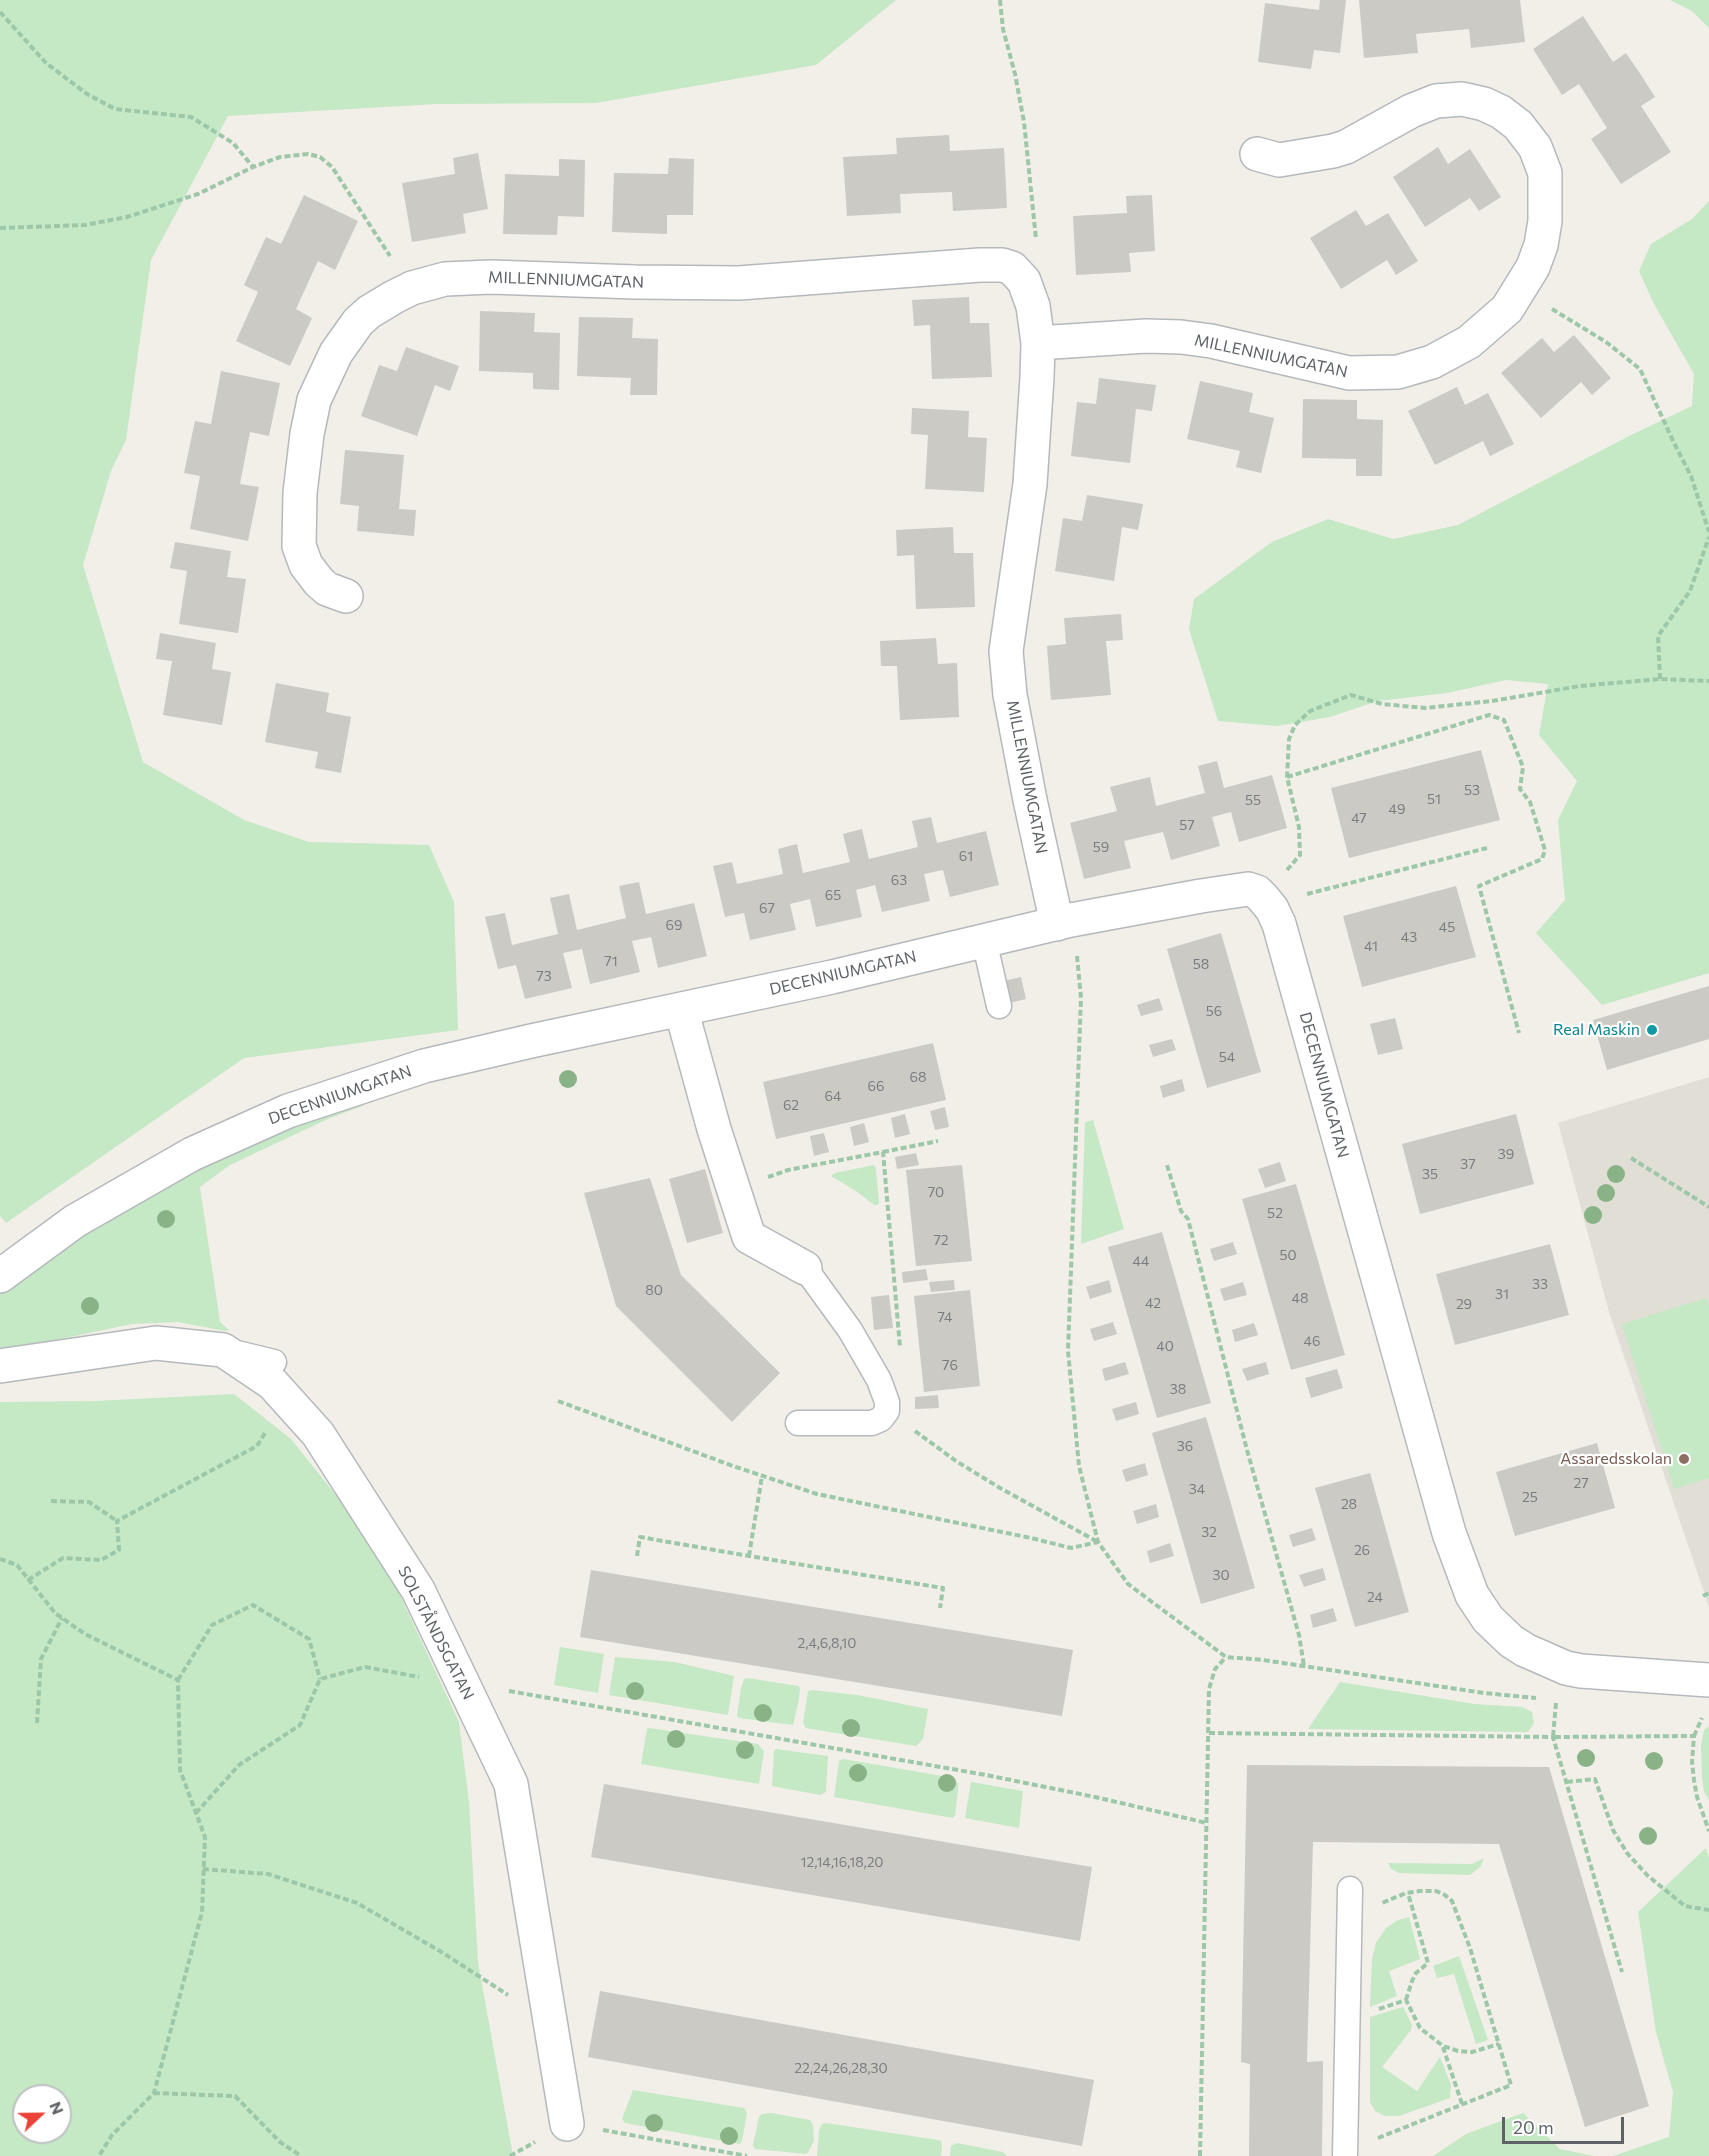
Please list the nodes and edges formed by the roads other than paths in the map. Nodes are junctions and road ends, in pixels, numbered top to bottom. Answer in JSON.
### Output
{"nodes":[{"id":1,"x":1257,"y":154,"type":"dead end"},
{"id":2,"x":1038,"y":343,"type":"junction"},
{"id":3,"x":346,"y":596,"type":"dead end"},
{"id":4,"x":1064,"y":922,"type":"junction"},
{"id":5,"x":984,"y":940,"type":"junction"},
{"id":6,"x":999,"y":1006,"type":"dead end"},
{"id":7,"x":681,"y":1009,"type":"junction"},
{"id":8,"x":805,"y":1268,"type":"joint"},
{"id":9,"x":0,"y":1276,"type":"edge"},
{"id":10,"x":223,"y":1350,"type":"junction"},
{"id":11,"x":274,"y":1362,"type":"dead end"},
{"id":12,"x":0,"y":1366,"type":"edge"},
{"id":13,"x":798,"y":1423,"type":"dead end"},
{"id":14,"x":1709,"y":1680,"type":"edge"},
{"id":15,"x":1350,"y":1888,"type":"dead end"},
{"id":16,"x":567,"y":2124,"type":"road end"},
{"id":17,"x":1345,"y":2155,"type":"edge"}],
"edges":[{"from":1,"to":2,"type":"street","name":"MILLENNIUMGATAN"},
{"from":2,"to":3,"type":"street","name":"MILLENNIUMGATAN"},
{"from":2,"to":4,"type":"street","name":"MILLENNIUMGATAN"},
{"from":4,"to":5,"type":"street","name":"DECENNIUMGATAN"},
{"from":4,"to":14,"type":"street","name":"DECENNIUMGATAN"},
{"from":5,"to":6,"type":"lane"},
{"from":5,"to":7,"type":"street","name":"DECENNIUMGATAN"},
{"from":7,"to":8,"type":"street"},
{"from":7,"to":9,"type":"street","name":"DECENNIUMGATAN"},
{"from":8,"to":13,"type":"lane"},
{"from":10,"to":11,"type":"lane"},
{"from":10,"to":12,"type":"street","name":"SOLSTÅNDSGATAN"},
{"from":10,"to":16,"type":"street","name":"SOLSTÅNDSGATAN"},
{"from":15,"to":17,"type":"lane"}]}
